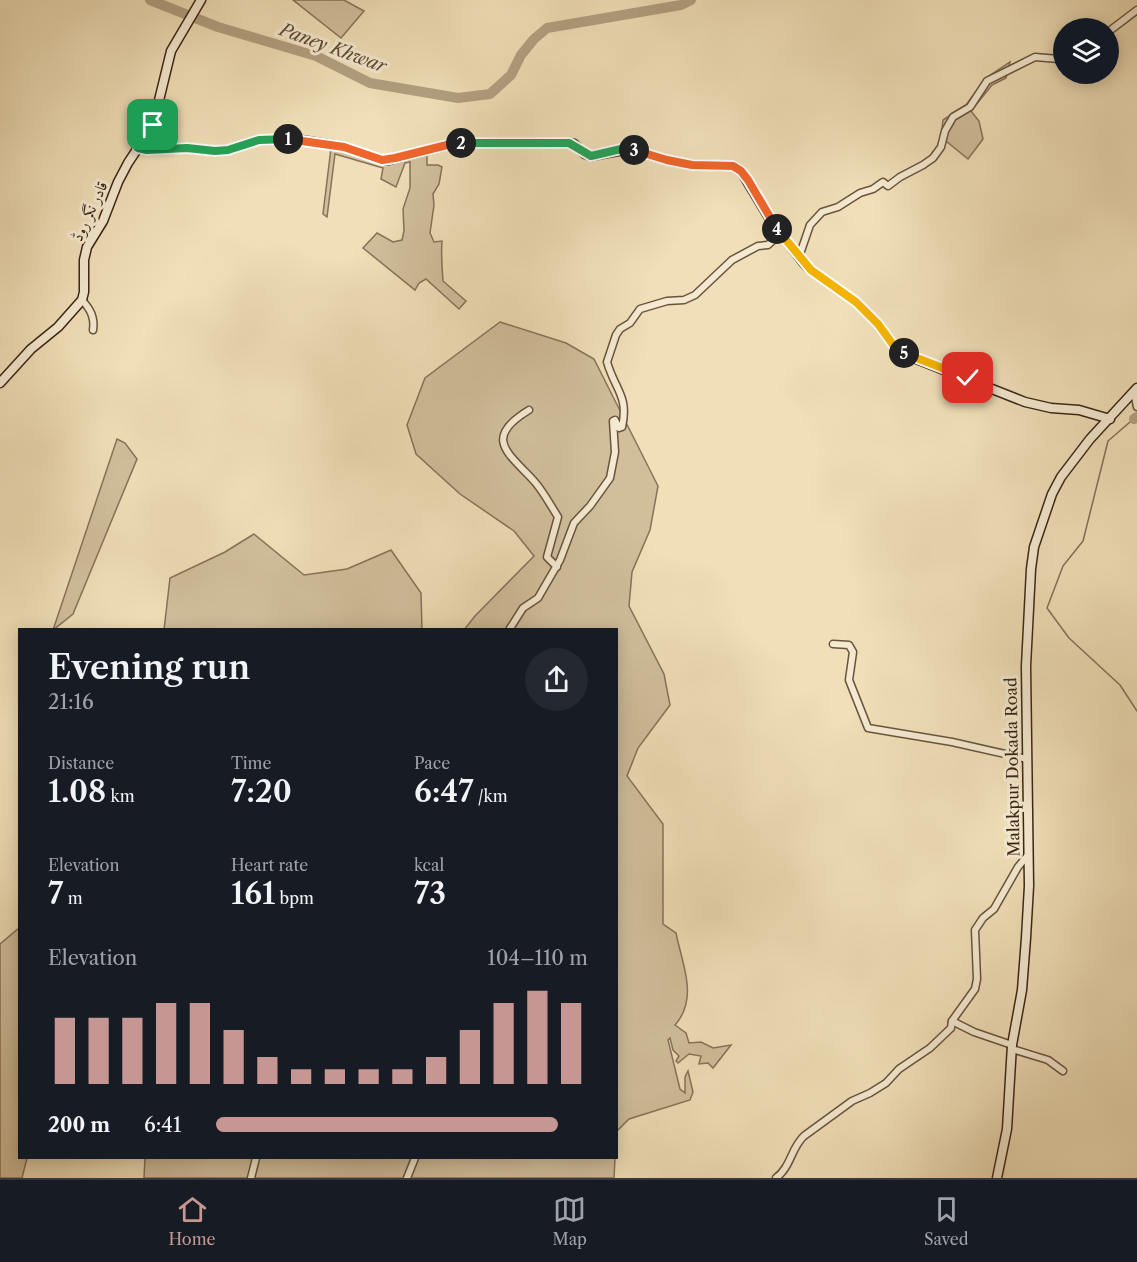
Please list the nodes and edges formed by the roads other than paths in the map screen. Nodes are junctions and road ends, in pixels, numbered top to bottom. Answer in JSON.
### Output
{"nodes":[{"id":1,"x":199,"y":3,"type":"edge"},
{"id":2,"x":1137,"y":10,"type":"edge"},
{"id":3,"x":1119,"y":24,"type":"edge"},
{"id":4,"x":1053,"y":58,"type":"edge"},
{"id":5,"x":138,"y":148,"type":"junction"},
{"id":6,"x":781,"y":233,"type":"junction"},
{"id":7,"x":799,"y":257,"type":"junction"},
{"id":8,"x":82,"y":300,"type":"junction"},
{"id":9,"x":93,"y":330,"type":"dead end"},
{"id":10,"x":0,"y":383,"type":"edge"},
{"id":11,"x":1136,"y":390,"type":"edge"},
{"id":12,"x":1121,"y":406,"type":"junction"},
{"id":13,"x":1136,"y":406,"type":"edge"},
{"id":14,"x":529,"y":410,"type":"dead end"},
{"id":15,"x":1110,"y":419,"type":"junction"},
{"id":16,"x":557,"y":567,"type":"junction"},
{"id":17,"x":510,"y":628,"type":"edge"},
{"id":18,"x":833,"y":645,"type":"dead end"},
{"id":19,"x":1027,"y":759,"type":"junction"},
{"id":20,"x":1028,"y":855,"type":"junction"},
{"id":21,"x":952,"y":1021,"type":"junction"},
{"id":22,"x":1012,"y":1047,"type":"junction"},
{"id":23,"x":1063,"y":1071,"type":"dead end"},
{"id":24,"x":256,"y":1159,"type":"edge"},
{"id":25,"x":415,"y":1159,"type":"edge"},
{"id":26,"x":251,"y":1178,"type":"edge"},
{"id":27,"x":407,"y":1178,"type":"edge"},
{"id":28,"x":776,"y":1178,"type":"edge"},
{"id":29,"x":997,"y":1178,"type":"edge"}],
"edges":[{"from":1,"to":5,"type":"street","name":"قادر نگر روڈ"},
{"from":2,"to":3,"type":"street"},
{"from":4,"to":7,"type":"street"},
{"from":5,"to":6,"type":"street"},
{"from":5,"to":8,"type":"street","name":"قادر نگر روڈ"},
{"from":6,"to":7,"type":"street"},
{"from":6,"to":16,"type":"street"},
{"from":7,"to":15,"type":"street"},
{"from":8,"to":9,"type":"street"},
{"from":8,"to":10,"type":"street"},
{"from":11,"to":12,"type":"street","name":"Malakpur Dokada Road"},
{"from":11,"to":13,"type":"street"},
{"from":12,"to":13,"type":"street"},
{"from":12,"to":15,"type":"street","name":"Malakpur Dokada Road"},
{"from":14,"to":16,"type":"street"},
{"from":15,"to":19,"type":"street","name":"Malakpur Dokada Road"},
{"from":16,"to":17,"type":"street"},
{"from":18,"to":19,"type":"street"},
{"from":19,"to":20,"type":"street","name":"Malakpur Dokada Road"},
{"from":20,"to":21,"type":"street"},
{"from":20,"to":22,"type":"street","name":"Malakpur Dokada Road"},
{"from":21,"to":22,"type":"street"},
{"from":21,"to":28,"type":"street"},
{"from":22,"to":23,"type":"street"},
{"from":22,"to":29,"type":"street","name":"Malakpur Dokada Road"},
{"from":24,"to":26,"type":"street"},
{"from":25,"to":27,"type":"street"}]}
